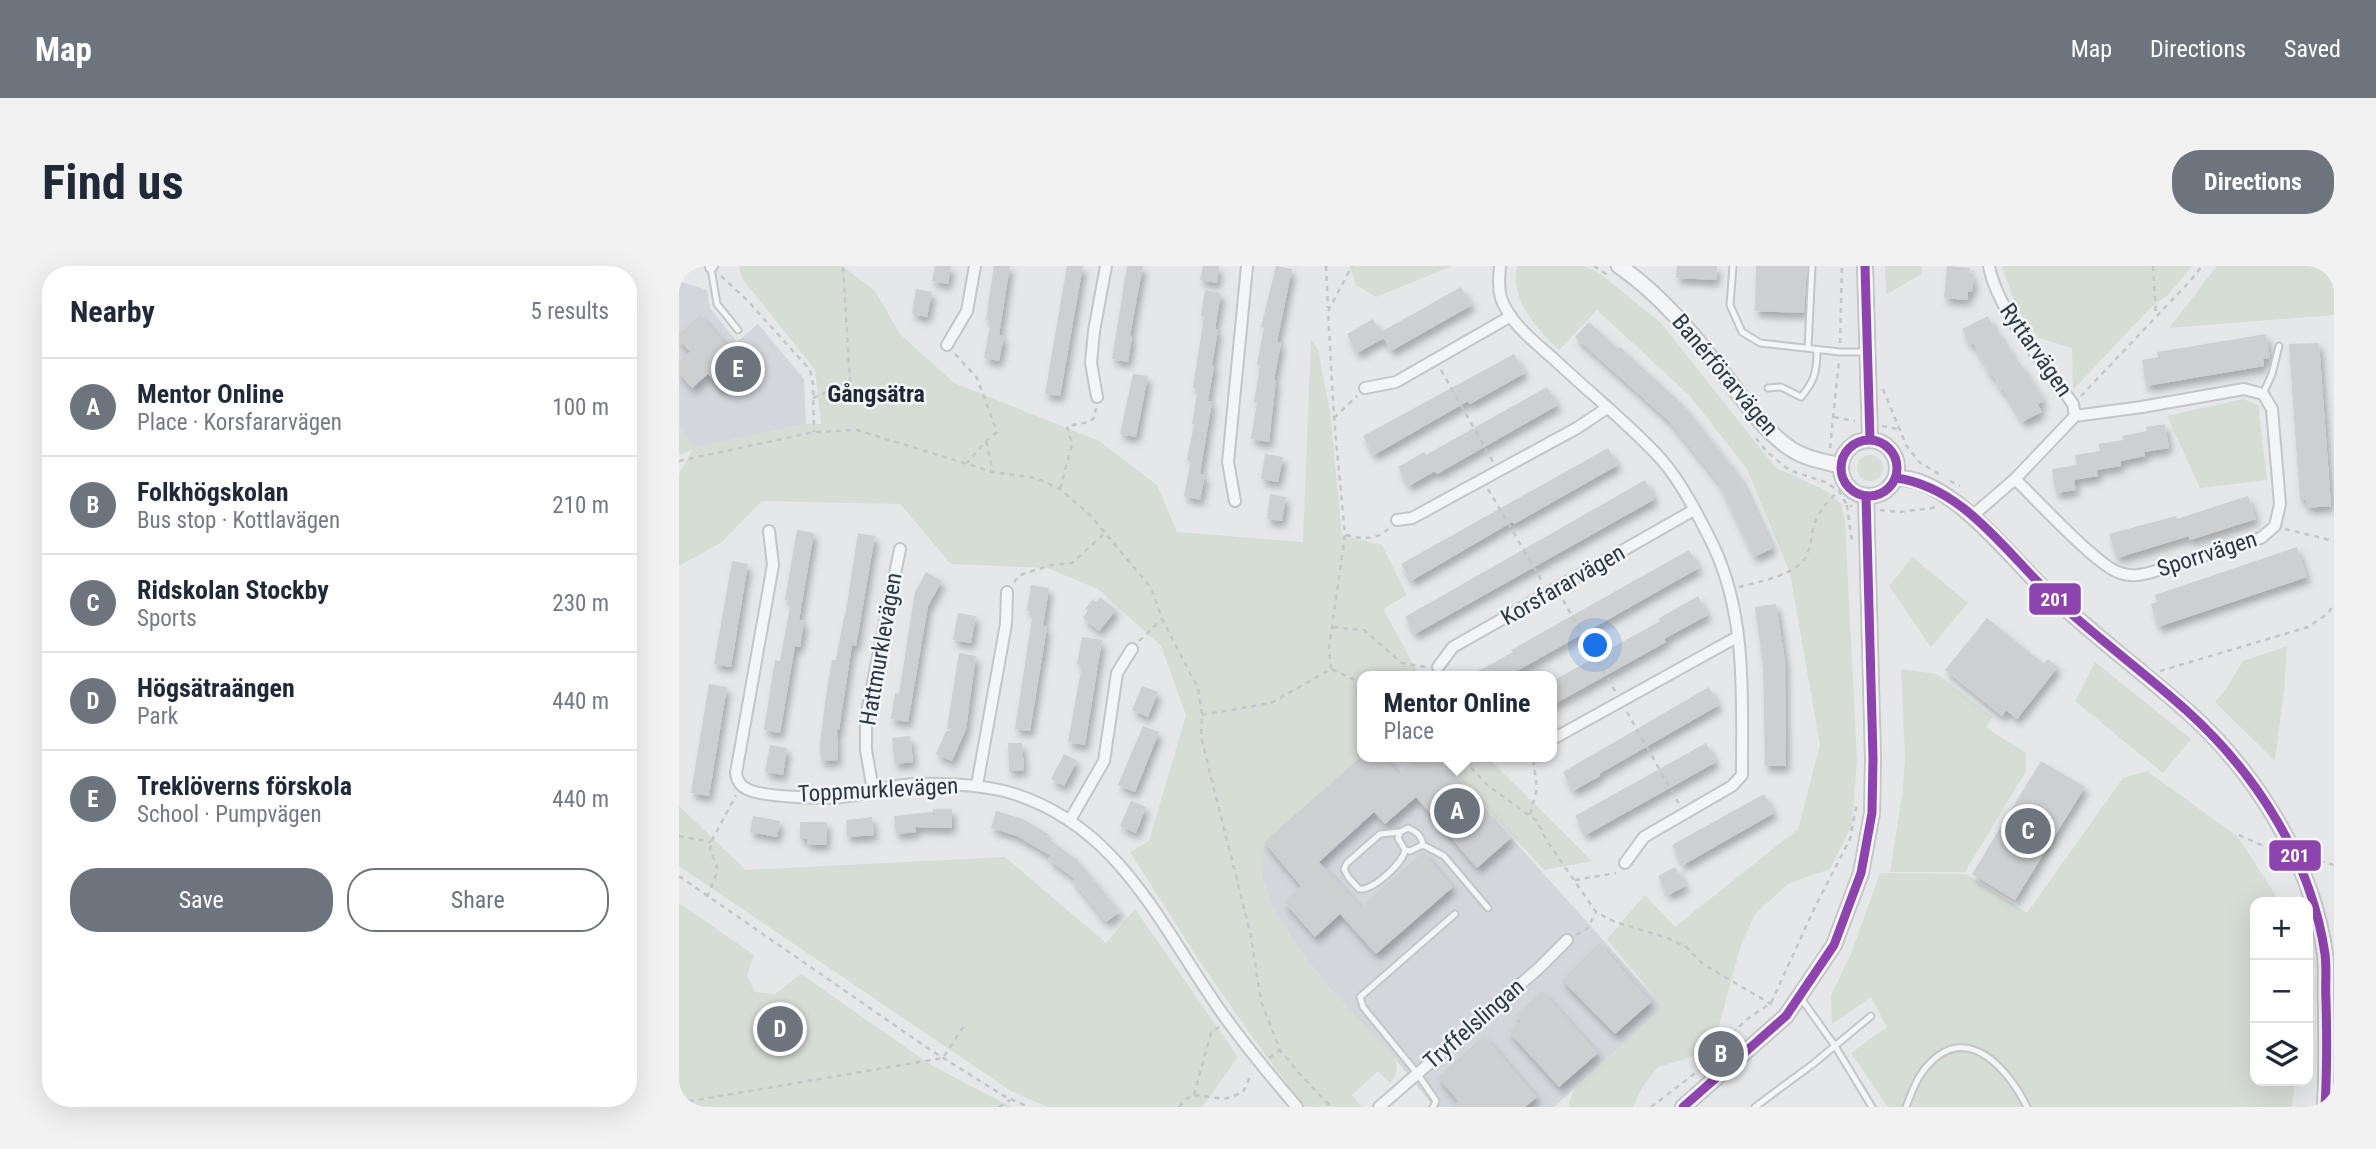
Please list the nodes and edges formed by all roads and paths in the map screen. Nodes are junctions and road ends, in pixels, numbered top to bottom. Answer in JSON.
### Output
{"nodes":[{"id":1,"x":711,"y":266,"type":"edge"},
{"id":2,"x":843,"y":266,"type":"edge"},
{"id":3,"x":975,"y":266,"type":"edge"},
{"id":4,"x":1106,"y":266,"type":"edge"},
{"id":5,"x":1247,"y":266,"type":"edge"},
{"id":6,"x":1326,"y":266,"type":"edge"},
{"id":7,"x":1352,"y":266,"type":"edge"},
{"id":8,"x":1500,"y":266,"type":"edge"},
{"id":9,"x":1619,"y":266,"type":"edge"},
{"id":10,"x":1733,"y":266,"type":"edge"},
{"id":11,"x":1812,"y":266,"type":"edge"},
{"id":12,"x":1842,"y":266,"type":"edge"},
{"id":13,"x":1865,"y":266,"type":"edge"},
{"id":14,"x":1989,"y":266,"type":"edge"},
{"id":15,"x":2153,"y":266,"type":"edge"},
{"id":16,"x":2202,"y":266,"type":"edge"},
{"id":17,"x":1328,"y":311,"type":"junction"},
{"id":18,"x":1511,"y":316,"type":"junction"},
{"id":19,"x":2156,"y":316,"type":"junction"},
{"id":20,"x":738,"y":330,"type":"dead end"},
{"id":21,"x":947,"y":345,"type":"joint"},
{"id":22,"x":2279,"y":346,"type":"dead end"},
{"id":23,"x":1808,"y":348,"type":"junction"},
{"id":24,"x":1817,"y":350,"type":"junction"},
{"id":25,"x":1840,"y":352,"type":"junction"},
{"id":26,"x":1866,"y":352,"type":"junction"},
{"id":27,"x":1436,"y":361,"type":"junction"},
{"id":28,"x":1881,"y":384,"type":"dead end"},
{"id":29,"x":1366,"y":388,"type":"joint"},
{"id":30,"x":1768,"y":388,"type":"dead end"},
{"id":31,"x":2263,"y":394,"type":"junction"},
{"id":32,"x":1097,"y":397,"type":"joint"},
{"id":33,"x":813,"y":398,"type":"junction"},
{"id":34,"x":2074,"y":404,"type":"junction"},
{"id":35,"x":1607,"y":408,"type":"junction"},
{"id":36,"x":2075,"y":416,"type":"junction"},
{"id":37,"x":1334,"y":418,"type":"junction"},
{"id":38,"x":814,"y":432,"type":"junction"},
{"id":39,"x":1870,"y":440,"type":"junction"},
{"id":40,"x":986,"y":441,"type":"junction"},
{"id":41,"x":679,"y":461,"type":"edge"},
{"id":42,"x":967,"y":463,"type":"junction"},
{"id":43,"x":1835,"y":464,"type":"junction"},
{"id":44,"x":1498,"y":471,"type":"junction"},
{"id":45,"x":993,"y":472,"type":"junction"},
{"id":46,"x":1896,"y":478,"type":"junction"},
{"id":47,"x":2015,"y":479,"type":"junction"},
{"id":48,"x":1483,"y":480,"type":"junction"},
{"id":49,"x":1825,"y":482,"type":"dead end"},
{"id":50,"x":1959,"y":486,"type":"junction"},
{"id":51,"x":1060,"y":489,"type":"junction"},
{"id":52,"x":1949,"y":499,"type":"junction"},
{"id":53,"x":1235,"y":501,"type":"dead end"},
{"id":54,"x":1866,"y":502,"type":"junction"},
{"id":55,"x":1847,"y":505,"type":"junction"},
{"id":56,"x":1983,"y":507,"type":"junction"},
{"id":57,"x":1694,"y":510,"type":"junction"},
{"id":58,"x":1971,"y":517,"type":"junction"},
{"id":59,"x":1397,"y":520,"type":"joint"},
{"id":60,"x":2275,"y":526,"type":"junction"},
{"id":61,"x":769,"y":531,"type":"dead end"},
{"id":62,"x":1106,"y":533,"type":"junction"},
{"id":63,"x":1345,"y":535,"type":"junction"},
{"id":64,"x":2334,"y":541,"type":"edge"},
{"id":65,"x":1853,"y":547,"type":"dead end"},
{"id":66,"x":900,"y":549,"type":"dead end"},
{"id":67,"x":1552,"y":590,"type":"junction"},
{"id":68,"x":1729,"y":590,"type":"junction"},
{"id":69,"x":1007,"y":592,"type":"joint"},
{"id":70,"x":2334,"y":605,"type":"edge"},
{"id":71,"x":1162,"y":619,"type":"junction"},
{"id":72,"x":1333,"y":627,"type":"junction"},
{"id":73,"x":1737,"y":638,"type":"junction"},
{"id":74,"x":1132,"y":649,"type":"joint"},
{"id":75,"x":1438,"y":667,"type":"joint"},
{"id":76,"x":1331,"y":669,"type":"junction"},
{"id":77,"x":2150,"y":680,"type":"junction"},
{"id":78,"x":1357,"y":681,"type":"edge"},
{"id":79,"x":1621,"y":701,"type":"junction"},
{"id":80,"x":1202,"y":715,"type":"junction"},
{"id":81,"x":1557,"y":737,"type":"edge"},
{"id":82,"x":1463,"y":762,"type":"edge"},
{"id":83,"x":1534,"y":762,"type":"edge"},
{"id":84,"x":741,"y":785,"type":"junction"},
{"id":85,"x":977,"y":785,"type":"junction"},
{"id":86,"x":873,"y":790,"type":"junction"},
{"id":87,"x":1860,"y":794,"type":"dead end"},
{"id":88,"x":1684,"y":813,"type":"junction"},
{"id":89,"x":1530,"y":814,"type":"junction"},
{"id":90,"x":1070,"y":820,"type":"junction"},
{"id":91,"x":1400,"y":832,"type":"junction"},
{"id":92,"x":679,"y":836,"type":"edge"},
{"id":93,"x":711,"y":842,"type":"junction"},
{"id":94,"x":1423,"y":845,"type":"junction"},
{"id":95,"x":1405,"y":850,"type":"junction"},
{"id":96,"x":2306,"y":857,"type":"dead end"},
{"id":97,"x":1625,"y":863,"type":"joint"},
{"id":98,"x":2309,"y":866,"type":"dead end"},
{"id":99,"x":679,"y":876,"type":"edge"},
{"id":100,"x":1574,"y":880,"type":"junction"},
{"id":101,"x":707,"y":897,"type":"junction"},
{"id":102,"x":1488,"y":908,"type":"dead end"},
{"id":103,"x":1596,"y":912,"type":"junction"},
{"id":104,"x":1455,"y":914,"type":"dead end"},
{"id":105,"x":1567,"y":940,"type":"joint"},
{"id":106,"x":1800,"y":997,"type":"junction"},
{"id":107,"x":1771,"y":1003,"type":"junction"},
{"id":108,"x":1786,"y":1016,"type":"junction"},
{"id":109,"x":1871,"y":1016,"type":"dead end"},
{"id":110,"x":1227,"y":1021,"type":"junction"},
{"id":111,"x":965,"y":1024,"type":"dead end"},
{"id":112,"x":1835,"y":1046,"type":"junction"},
{"id":113,"x":1280,"y":1049,"type":"junction"},
{"id":114,"x":943,"y":1058,"type":"junction"},
{"id":115,"x":1267,"y":1060,"type":"dead end"},
{"id":116,"x":1253,"y":1071,"type":"dead end"},
{"id":117,"x":1417,"y":1073,"type":"junction"},
{"id":118,"x":1194,"y":1095,"type":"junction"},
{"id":119,"x":1010,"y":1100,"type":"junction"},
{"id":120,"x":679,"y":1103,"type":"edge"},
{"id":121,"x":999,"y":1107,"type":"edge"},
{"id":122,"x":1030,"y":1107,"type":"edge"},
{"id":123,"x":1179,"y":1107,"type":"edge"},
{"id":124,"x":1297,"y":1107,"type":"edge"},
{"id":125,"x":1331,"y":1107,"type":"edge"},
{"id":126,"x":1379,"y":1107,"type":"edge"},
{"id":127,"x":1433,"y":1107,"type":"edge"},
{"id":128,"x":1651,"y":1107,"type":"edge"},
{"id":129,"x":1682,"y":1107,"type":"edge"},
{"id":130,"x":1755,"y":1107,"type":"edge"},
{"id":131,"x":1872,"y":1107,"type":"edge"},
{"id":132,"x":1906,"y":1107,"type":"edge"},
{"id":133,"x":2027,"y":1107,"type":"edge"},
{"id":134,"x":2325,"y":1107,"type":"edge"}],
"edges":[{"from":1,"to":20,"type":"lane"},
{"from":1,"to":33,"type":"path"},
{"from":2,"to":33,"type":"path"},
{"from":3,"to":21,"type":"street"},
{"from":4,"to":32,"type":"street"},
{"from":5,"to":53,"type":"street"},
{"from":6,"to":17,"type":"path"},
{"from":7,"to":17,"type":"path"},
{"from":8,"to":18,"type":"street"},
{"from":9,"to":43,"type":"street","name":"Banérförarvägen"},
{"from":10,"to":23,"type":"lane"},
{"from":11,"to":23,"type":"lane"},
{"from":12,"to":25,"type":"path"},
{"from":13,"to":26,"type":"street"},
{"from":14,"to":34,"type":"street","name":"Ryttarvägen"},
{"from":15,"to":19,"type":"path"},
{"from":16,"to":19,"type":"path"},
{"from":17,"to":37,"type":"path"},
{"from":18,"to":27,"type":"street"},
{"from":18,"to":35,"type":"street"},
{"from":19,"to":34,"type":"path"},
{"from":21,"to":40,"type":"path"},
{"from":22,"to":31,"type":"lane"},
{"from":23,"to":24,"type":"lane"},
{"from":24,"to":25,"type":"lane"},
{"from":24,"to":30,"type":"lane"},
{"from":25,"to":26,"type":"lane"},
{"from":25,"to":43,"type":"path"},
{"from":26,"to":39,"type":"street"},
{"from":27,"to":29,"type":"street"},
{"from":27,"to":44,"type":"path"},
{"from":28,"to":50,"type":"path"},
{"from":29,"to":37,"type":"path"},
{"from":31,"to":36,"type":"street"},
{"from":31,"to":60,"type":"street","name":"Sporrvägen"},
{"from":32,"to":51,"type":"path"},
{"from":33,"to":38,"type":"path"},
{"from":34,"to":36,"type":"street","name":"Ryttarvägen"},
{"from":35,"to":44,"type":"street"},
{"from":35,"to":57,"type":"street"},
{"from":36,"to":47,"type":"street","name":"Ryttarvägen"},
{"from":37,"to":63,"type":"path"},
{"from":38,"to":41,"type":"path"},
{"from":38,"to":42,"type":"path"},
{"from":39,"to":43,"type":"street"},
{"from":39,"to":46,"type":"street"},
{"from":40,"to":42,"type":"path"},
{"from":40,"to":45,"type":"path"},
{"from":42,"to":45,"type":"path"},
{"from":43,"to":49,"type":"path"},
{"from":43,"to":54,"type":"street"},
{"from":44,"to":48,"type":"street"},
{"from":45,"to":51,"type":"path"},
{"from":46,"to":52,"type":"street"},
{"from":46,"to":54,"type":"street"},
{"from":47,"to":56,"type":"street","name":"Ryttarvägen"},
{"from":47,"to":60,"type":"street","name":"Sporrvägen"},
{"from":48,"to":59,"type":"street"},
{"from":48,"to":67,"type":"path"},
{"from":50,"to":52,"type":"path"},
{"from":50,"to":56,"type":"path"},
{"from":51,"to":62,"type":"path"},
{"from":52,"to":54,"type":"path"},
{"from":52,"to":58,"type":"street"},
{"from":54,"to":55,"type":"path"},
{"from":54,"to":106,"type":"street"},
{"from":55,"to":65,"type":"path"},
{"from":55,"to":68,"type":"path"},
{"from":56,"to":58,"type":"street","name":"Ryttarvägen"},
{"from":57,"to":67,"type":"street","name":"Korsfararvägen"},
{"from":57,"to":68,"type":"street"},
{"from":58,"to":77,"type":"street"},
{"from":59,"to":63,"type":"path"},
{"from":60,"to":64,"type":"path"},
{"from":61,"to":84,"type":"street"},
{"from":62,"to":69,"type":"path"},
{"from":62,"to":71,"type":"path"},
{"from":63,"to":72,"type":"path"},
{"from":66,"to":86,"type":"street","name":"Hattmurklevägen"},
{"from":67,"to":75,"type":"street","name":"Korsfararvägen"},
{"from":67,"to":79,"type":"path"},
{"from":68,"to":73,"type":"street"},
{"from":69,"to":85,"type":"street"},
{"from":70,"to":77,"type":"path"},
{"from":71,"to":74,"type":"path"},
{"from":71,"to":80,"type":"path"},
{"from":72,"to":75,"type":"path"},
{"from":72,"to":76,"type":"path"},
{"from":73,"to":79,"type":"street"},
{"from":73,"to":88,"type":"street"},
{"from":74,"to":90,"type":"street"},
{"from":76,"to":78,"type":"path"},
{"from":76,"to":80,"type":"path"},
{"from":77,"to":134,"type":"street"},
{"from":79,"to":81,"type":"street"},
{"from":79,"to":88,"type":"path"},
{"from":80,"to":113,"type":"path"},
{"from":82,"to":89,"type":"path"},
{"from":83,"to":89,"type":"path"},
{"from":84,"to":86,"type":"street","name":"Toppmurklevägen"},
{"from":84,"to":93,"type":"path"},
{"from":85,"to":86,"type":"street","name":"Toppmurklevägen"},
{"from":85,"to":90,"type":"street","name":"Toppmurklevägen"},
{"from":87,"to":107,"type":"path"},
{"from":88,"to":97,"type":"street"},
{"from":89,"to":100,"type":"path"},
{"from":90,"to":110,"type":"street","name":"Toppmurklevägen"},
{"from":91,"to":94,"type":"lane"},
{"from":91,"to":95,"type":"lane"},
{"from":91,"to":95,"type":"lane"},
{"from":92,"to":93,"type":"path"},
{"from":93,"to":101,"type":"path"},
{"from":94,"to":95,"type":"lane"},
{"from":94,"to":102,"type":"lane"},
{"from":96,"to":98,"type":"path"},
{"from":97,"to":100,"type":"path"},
{"from":99,"to":101,"type":"path"},
{"from":100,"to":103,"type":"path"},
{"from":101,"to":114,"type":"path"},
{"from":103,"to":105,"type":"path"},
{"from":103,"to":107,"type":"path"},
{"from":104,"to":117,"type":"lane"},
{"from":105,"to":117,"type":"street","name":"Tryffelslingan"},
{"from":106,"to":108,"type":"street"},
{"from":106,"to":112,"type":"lane"},
{"from":107,"to":108,"type":"path"},
{"from":107,"to":128,"type":"path"},
{"from":108,"to":129,"type":"street"},
{"from":109,"to":112,"type":"lane"},
{"from":110,"to":118,"type":"path"},
{"from":110,"to":124,"type":"street","name":"Toppmurklevägen"},
{"from":111,"to":114,"type":"path"},
{"from":112,"to":130,"type":"lane"},
{"from":112,"to":131,"type":"lane"},
{"from":113,"to":115,"type":"path"},
{"from":113,"to":125,"type":"path"},
{"from":114,"to":119,"type":"path"},
{"from":114,"to":120,"type":"path"},
{"from":116,"to":118,"type":"path"},
{"from":117,"to":126,"type":"street","name":"Tryffelslingan"},
{"from":117,"to":127,"type":"lane"},
{"from":118,"to":123,"type":"path"},
{"from":119,"to":121,"type":"path"},
{"from":119,"to":122,"type":"path"},
{"from":132,"to":133,"type":"lane"}]}
